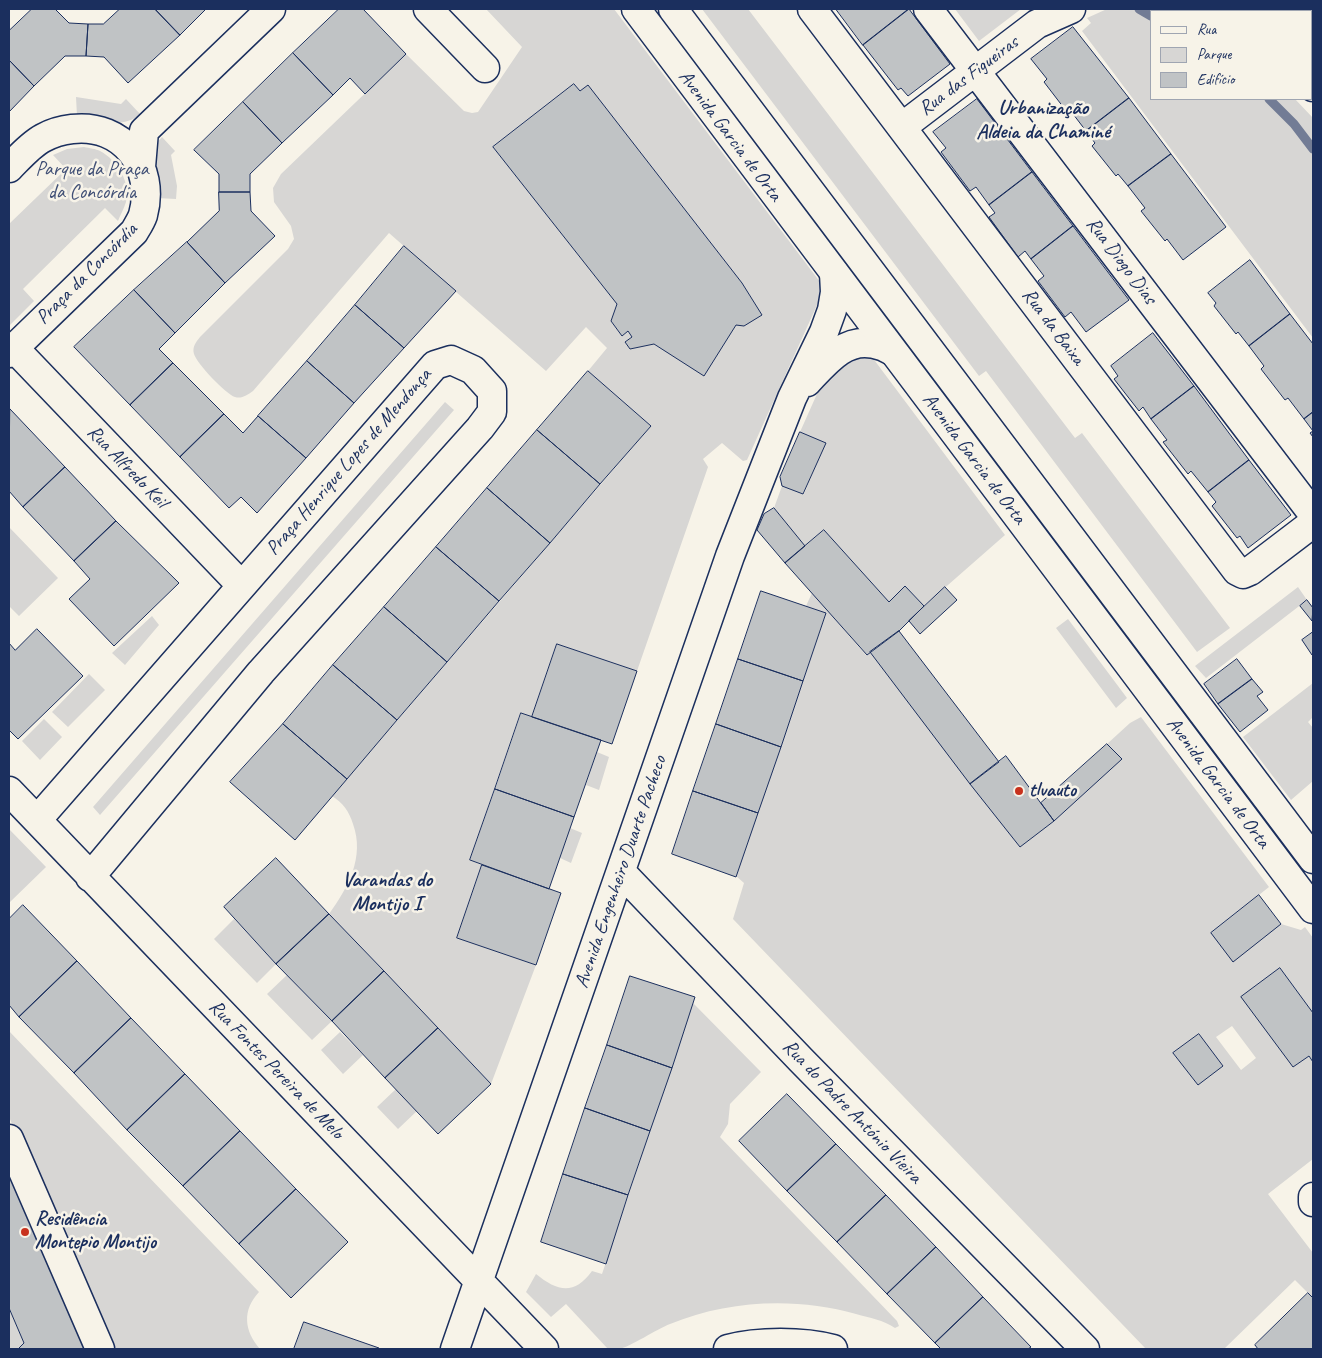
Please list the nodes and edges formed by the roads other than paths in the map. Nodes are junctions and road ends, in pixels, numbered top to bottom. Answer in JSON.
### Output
{"nodes":[{"id":1,"x":271,"y":9,"type":"edge"},
{"id":2,"x":428,"y":9,"type":"edge"},
{"id":3,"x":636,"y":9,"type":"edge"},
{"id":4,"x":673,"y":9,"type":"edge"},
{"id":5,"x":812,"y":9,"type":"edge"},
{"id":6,"x":928,"y":9,"type":"edge"},
{"id":7,"x":1071,"y":9,"type":"edge"},
{"id":8,"x":1043,"y":17,"type":"edge"},
{"id":9,"x":485,"y":68,"type":"dead end"},
{"id":10,"x":976,"y":72,"type":"junction"},
{"id":11,"x":902,"y":127,"type":"junction"},
{"id":12,"x":102,"y":131,"type":"junction"},
{"id":13,"x":144,"y":131,"type":"junction"},
{"id":14,"x":141,"y":167,"type":"junction"},
{"id":15,"x":9,"y":168,"type":"edge"},
{"id":16,"x":834,"y":274,"type":"junction"},
{"id":17,"x":11,"y":350,"type":"edge"},
{"id":18,"x":892,"y":351,"type":"junction"},
{"id":19,"x":792,"y":398,"type":"junction"},
{"id":20,"x":1313,"y":514,"type":"edge"},
{"id":21,"x":1313,"y":524,"type":"edge"},
{"id":22,"x":242,"y":585,"type":"junction"},
{"id":23,"x":9,"y":791,"type":"edge"},
{"id":24,"x":38,"y":820,"type":"junction"},
{"id":25,"x":1313,"y":859,"type":"edge"},
{"id":26,"x":621,"y":872,"type":"junction"},
{"id":27,"x":90,"y":877,"type":"junction"},
{"id":28,"x":1313,"y":909,"type":"edge"},
{"id":29,"x":9,"y":1139,"type":"edge"},
{"id":30,"x":1313,"y":1197,"type":"edge"},
{"id":31,"x":1313,"y":1202,"type":"edge"},
{"id":32,"x":479,"y":1280,"type":"junction"},
{"id":33,"x":100,"y":1349,"type":"edge"},
{"id":34,"x":455,"y":1349,"type":"edge"},
{"id":35,"x":544,"y":1349,"type":"edge"},
{"id":36,"x":728,"y":1349,"type":"edge"},
{"id":37,"x":833,"y":1349,"type":"edge"},
{"id":38,"x":1086,"y":1349,"type":"edge"}],
"edges":[{"from":1,"to":13,"type":"street"},
{"from":2,"to":9,"type":"street"},
{"from":3,"to":16,"type":"street","name":"Avenida Garcia de Orta"},
{"from":4,"to":25,"type":"street","name":"Avenida Garcia de Orta"},
{"from":5,"to":11,"type":"street","name":"Rua da Baixa"},
{"from":6,"to":10,"type":"street","name":"Rua Diogo Dias"},
{"from":7,"to":8,"type":"street","name":"Rua das Figueiras"},
{"from":8,"to":10,"type":"street","name":"Rua das Figueiras"},
{"from":10,"to":11,"type":"street","name":"Rua das Figueiras"},
{"from":10,"to":20,"type":"street","name":"Rua Diogo Dias"},
{"from":11,"to":21,"type":"street","name":"Rua da Baixa"},
{"from":12,"to":13,"type":"street"},
{"from":12,"to":14,"type":"street","name":"Praça da Concórdia"},
{"from":12,"to":15,"type":"street","name":"Praça da Concórdia"},
{"from":13,"to":14,"type":"street"},
{"from":14,"to":17,"type":"street","name":"Praça da Concórdia"},
{"from":16,"to":18,"type":"street","name":"Avenida Garcia de Orta"},
{"from":16,"to":19,"type":"street","name":"Avenida Engenheiro Duarte Pacheco"},
{"from":17,"to":22,"type":"street","name":"Rua Alfredo Keil"},
{"from":18,"to":19,"type":"street","name":"Avenida Engenheiro Duarte Pacheco"},
{"from":18,"to":28,"type":"street","name":"Avenida Garcia de Orta"},
{"from":19,"to":26,"type":"street","name":"Avenida Engenheiro Duarte Pacheco"},
{"from":22,"to":24,"type":"street","name":"Praça Henrique Lopes de Mendonça"},
{"from":22,"to":27,"type":"street","name":"Praça Henrique Lopes de Mendonça"},
{"from":23,"to":24,"type":"street","name":"Rua Fontes Pereira de Melo"},
{"from":24,"to":27,"type":"street","name":"Rua Fontes Pereira de Melo"},
{"from":26,"to":32,"type":"street","name":"Avenida Engenheiro Duarte Pacheco"},
{"from":26,"to":38,"type":"street","name":"Rua do Padre António Vieira"},
{"from":27,"to":32,"type":"street","name":"Rua Fontes Pereira de Melo"},
{"from":29,"to":33,"type":"street"},
{"from":30,"to":31,"type":"street"},
{"from":32,"to":34,"type":"street","name":"Avenida Engenheiro Duarte Pacheco"},
{"from":32,"to":35,"type":"street","name":"Rua Fontes Pereira de Melo"},
{"from":36,"to":37,"type":"street"}]}
